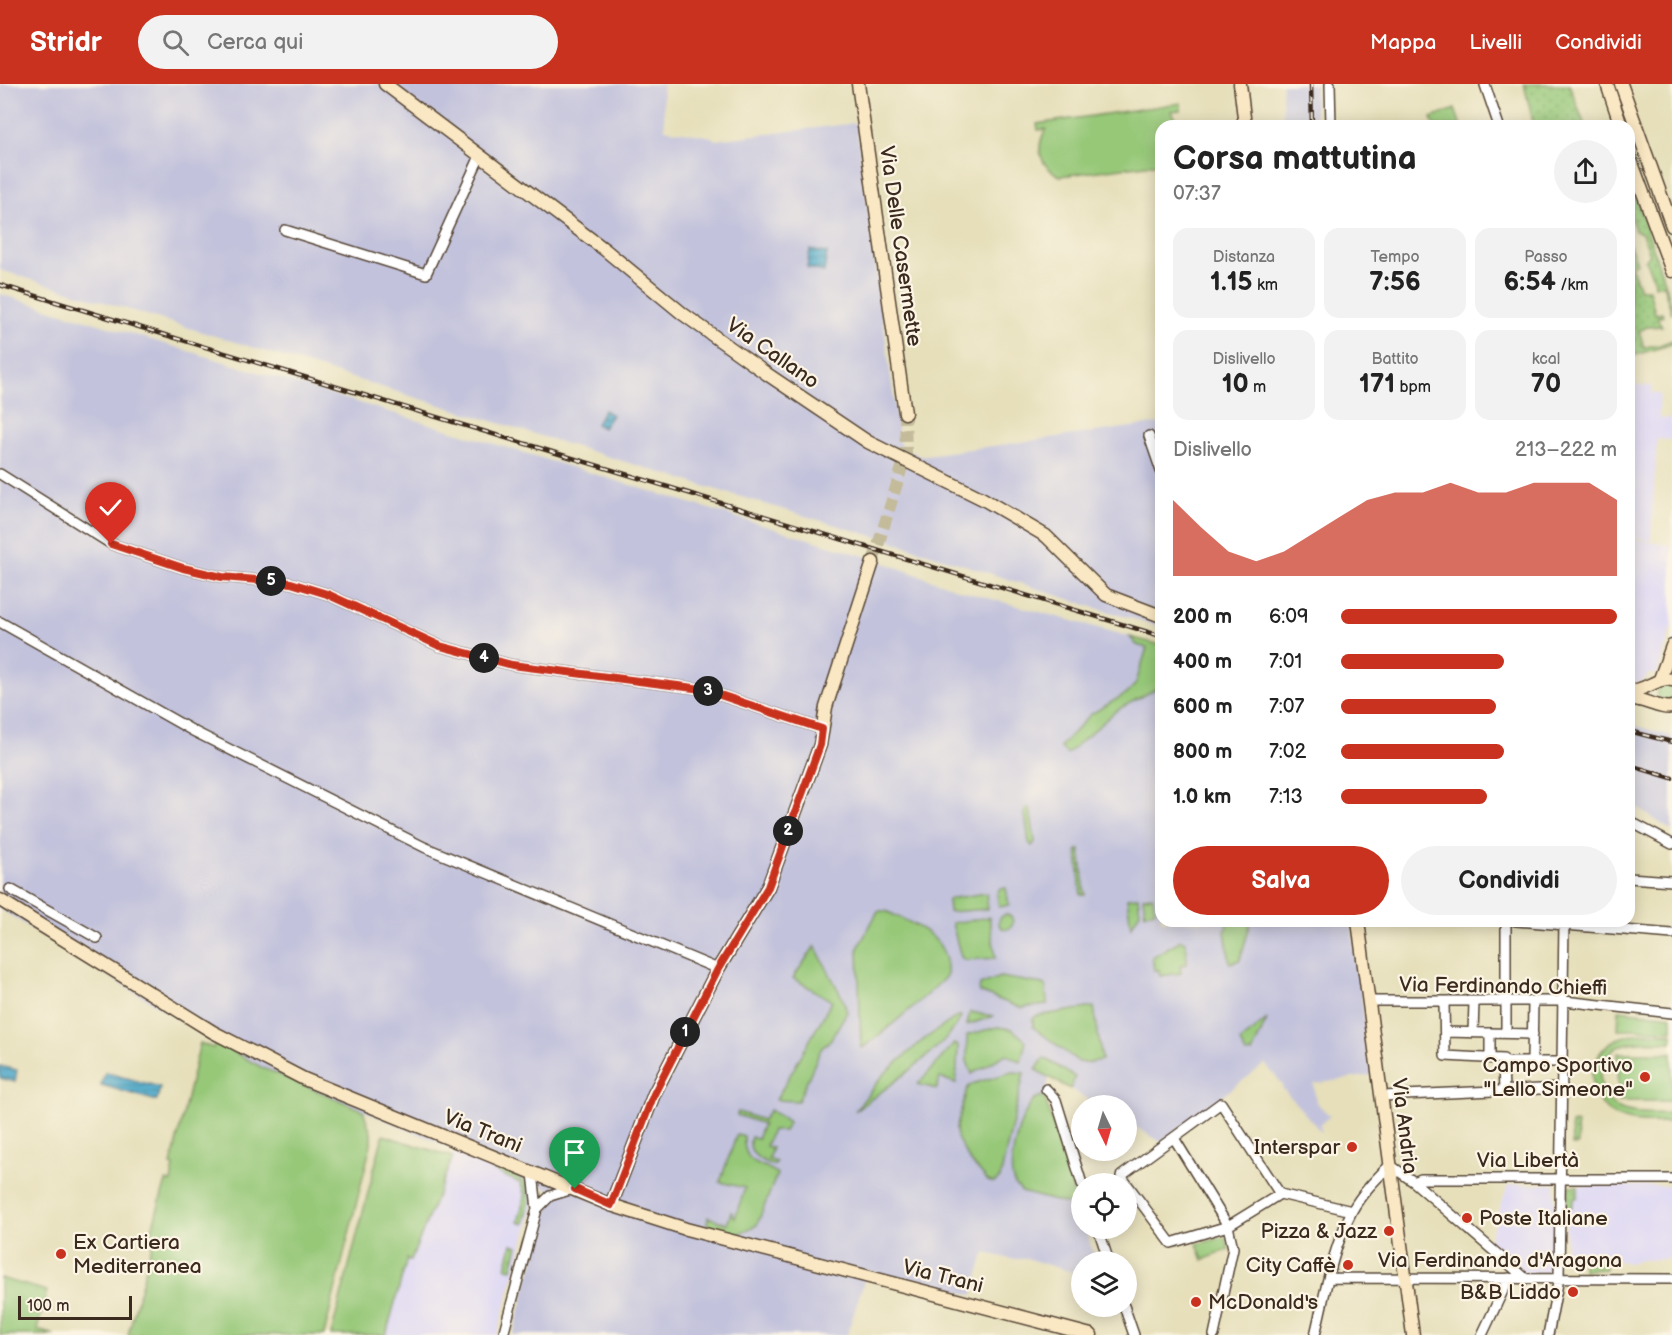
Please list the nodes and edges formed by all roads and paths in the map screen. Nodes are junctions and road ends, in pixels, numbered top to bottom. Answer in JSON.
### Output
{"nodes":[{"id":1,"x":385,"y":84,"type":"edge"},
{"id":2,"x":858,"y":84,"type":"edge"},
{"id":3,"x":1239,"y":84,"type":"edge"},
{"id":4,"x":1330,"y":84,"type":"edge"},
{"id":5,"x":1607,"y":84,"type":"edge"},
{"id":6,"x":1621,"y":84,"type":"edge"},
{"id":7,"x":1485,"y":85,"type":"edge"},
{"id":8,"x":1244,"y":120,"type":"edge"},
{"id":9,"x":1331,"y":120,"type":"edge"},
{"id":10,"x":1497,"y":120,"type":"edge"},
{"id":11,"x":1619,"y":120,"type":"edge"},
{"id":12,"x":1634,"y":120,"type":"edge"},
{"id":13,"x":1635,"y":123,"type":"edge"},
{"id":14,"x":1644,"y":148,"type":"junction"},
{"id":15,"x":480,"y":156,"type":"junction"},
{"id":16,"x":1635,"y":156,"type":"edge"},
{"id":17,"x":1635,"y":167,"type":"edge"},
{"id":18,"x":1672,"y":226,"type":"edge"},
{"id":19,"x":285,"y":230,"type":"dead end"},
{"id":20,"x":1672,"y":271,"type":"edge"},
{"id":21,"x":905,"y":413,"type":"tunnel mouth"},
{"id":22,"x":1149,"y":436,"type":"dead end"},
{"id":23,"x":1155,"y":454,"type":"edge"},
{"id":24,"x":0,"y":474,"type":"edge"},
{"id":25,"x":873,"y":562,"type":"tunnel mouth"},
{"id":26,"x":1155,"y":614,"type":"edge"},
{"id":27,"x":0,"y":622,"type":"edge"},
{"id":28,"x":1672,"y":646,"type":"edge"},
{"id":29,"x":1662,"y":682,"type":"edge"},
{"id":30,"x":1635,"y":691,"type":"edge"},
{"id":31,"x":1635,"y":699,"type":"edge"},
{"id":32,"x":1655,"y":704,"type":"junction"},
{"id":33,"x":1672,"y":707,"type":"edge"},
{"id":34,"x":822,"y":729,"type":"junction"},
{"id":35,"x":1635,"y":824,"type":"edge"},
{"id":36,"x":1672,"y":844,"type":"edge"},
{"id":37,"x":1635,"y":878,"type":"edge"},
{"id":38,"x":1672,"y":881,"type":"edge"},
{"id":39,"x":10,"y":889,"type":"dead end"},
{"id":40,"x":0,"y":900,"type":"edge"},
{"id":41,"x":45,"y":910,"type":"junction"},
{"id":42,"x":39,"y":924,"type":"junction"},
{"id":43,"x":1359,"y":927,"type":"edge"},
{"id":44,"x":1506,"y":927,"type":"edge"},
{"id":45,"x":1564,"y":927,"type":"edge"},
{"id":46,"x":1603,"y":927,"type":"edge"},
{"id":47,"x":1672,"y":934,"type":"edge"},
{"id":48,"x":97,"y":938,"type":"dead end"},
{"id":49,"x":718,"y":969,"type":"junction"},
{"id":50,"x":1369,"y":1001,"type":"junction"},
{"id":51,"x":1564,"y":1001,"type":"junction"},
{"id":52,"x":1507,"y":1002,"type":"junction"},
{"id":53,"x":1533,"y":1002,"type":"junction"},
{"id":54,"x":1444,"y":1003,"type":"junction"},
{"id":55,"x":1474,"y":1003,"type":"junction"},
{"id":56,"x":1672,"y":1013,"type":"edge"},
{"id":57,"x":1445,"y":1032,"type":"junction"},
{"id":58,"x":1473,"y":1032,"type":"junction"},
{"id":59,"x":1490,"y":1033,"type":"junction"},
{"id":60,"x":1506,"y":1033,"type":"junction"},
{"id":61,"x":1533,"y":1034,"type":"junction"},
{"id":62,"x":1490,"y":1058,"type":"junction"},
{"id":63,"x":1532,"y":1061,"type":"junction"},
{"id":64,"x":1503,"y":1062,"type":"junction"},
{"id":65,"x":1563,"y":1062,"type":"junction"},
{"id":66,"x":1563,"y":1088,"type":"junction"},
{"id":67,"x":1047,"y":1089,"type":"dead end"},
{"id":68,"x":1504,"y":1091,"type":"junction"},
{"id":69,"x":1382,"y":1096,"type":"junction"},
{"id":70,"x":1174,"y":1138,"type":"junction"},
{"id":71,"x":1390,"y":1165,"type":"junction"},
{"id":72,"x":533,"y":1173,"type":"junction"},
{"id":73,"x":1079,"y":1173,"type":"edge"},
{"id":74,"x":1561,"y":1178,"type":"junction"},
{"id":75,"x":1672,"y":1179,"type":"edge"},
{"id":76,"x":1414,"y":1182,"type":"junction"},
{"id":77,"x":575,"y":1189,"type":"junction"},
{"id":78,"x":1280,"y":1194,"type":"junction"},
{"id":79,"x":611,"y":1205,"type":"junction"},
{"id":80,"x":537,"y":1209,"type":"junction"},
{"id":81,"x":1352,"y":1211,"type":"junction"},
{"id":82,"x":1228,"y":1226,"type":"junction"},
{"id":83,"x":1329,"y":1278,"type":"junction"},
{"id":84,"x":1406,"y":1278,"type":"junction"},
{"id":85,"x":1509,"y":1278,"type":"junction"},
{"id":86,"x":1525,"y":1278,"type":"junction"},
{"id":87,"x":1559,"y":1278,"type":"junction"},
{"id":88,"x":1672,"y":1279,"type":"edge"},
{"id":89,"x":1015,"y":1314,"type":"junction"},
{"id":90,"x":1128,"y":1317,"type":"edge"},
{"id":91,"x":503,"y":1335,"type":"edge"},
{"id":92,"x":1062,"y":1335,"type":"edge"},
{"id":93,"x":1091,"y":1335,"type":"edge"},
{"id":94,"x":1134,"y":1335,"type":"edge"},
{"id":95,"x":1215,"y":1335,"type":"edge"},
{"id":96,"x":1315,"y":1335,"type":"edge"},
{"id":97,"x":1413,"y":1335,"type":"edge"},
{"id":98,"x":1482,"y":1335,"type":"edge"},
{"id":99,"x":1548,"y":1335,"type":"edge"}],
"edges":[{"from":1,"to":15,"type":"main road","name":"Via Callano"},
{"from":2,"to":21,"type":"main road","name":"Via Delle Casermette"},
{"from":3,"to":8,"type":"main road"},
{"from":4,"to":9,"type":"street"},
{"from":5,"to":11,"type":"main road"},
{"from":6,"to":12,"type":"main road"},
{"from":7,"to":10,"type":"street"},
{"from":13,"to":14,"type":"main road"},
{"from":14,"to":16,"type":"main road"},
{"from":14,"to":18,"type":"main road"},
{"from":15,"to":19,"type":"street"},
{"from":15,"to":26,"type":"main road","name":"Via Callano"},
{"from":17,"to":20,"type":"main road"},
{"from":22,"to":23,"type":"street"},
{"from":24,"to":34,"type":"street"},
{"from":25,"to":34,"type":"main road"},
{"from":27,"to":49,"type":"street"},
{"from":28,"to":29,"type":"main road"},
{"from":29,"to":30,"type":"main road"},
{"from":29,"to":32,"type":"main road"},
{"from":31,"to":32,"type":"main road"},
{"from":32,"to":33,"type":"main road"},
{"from":34,"to":49,"type":"main road"},
{"from":35,"to":36,"type":"street"},
{"from":37,"to":38,"type":"street"},
{"from":39,"to":41,"type":"street"},
{"from":40,"to":42,"type":"main road","name":"Via Trani"},
{"from":41,"to":42,"type":"street"},
{"from":41,"to":48,"type":"street"},
{"from":42,"to":72,"type":"main road","name":"Via Trani"},
{"from":43,"to":50,"type":"main road","name":"Via Andria"},
{"from":44,"to":52,"type":"street"},
{"from":45,"to":51,"type":"street"},
{"from":46,"to":47,"type":"street"},
{"from":49,"to":79,"type":"main road"},
{"from":50,"to":54,"type":"street","name":"Via Ferdinando Chieffi"},
{"from":50,"to":69,"type":"main road","name":"Via Andria"},
{"from":51,"to":53,"type":"street","name":"Via Ferdinando Chieffi"},
{"from":51,"to":56,"type":"street","name":"Via Ferdinando Chieffi"},
{"from":51,"to":65,"type":"street"},
{"from":52,"to":53,"type":"street","name":"Via Ferdinando Chieffi"},
{"from":52,"to":55,"type":"street","name":"Via Ferdinando Chieffi"},
{"from":52,"to":60,"type":"street"},
{"from":53,"to":61,"type":"street"},
{"from":54,"to":55,"type":"street","name":"Via Ferdinando Chieffi"},
{"from":54,"to":57,"type":"street"},
{"from":55,"to":58,"type":"street"},
{"from":57,"to":58,"type":"street"},
{"from":57,"to":62,"type":"street"},
{"from":58,"to":59,"type":"street"},
{"from":59,"to":60,"type":"street"},
{"from":59,"to":62,"type":"street"},
{"from":60,"to":61,"type":"street"},
{"from":61,"to":63,"type":"street"},
{"from":62,"to":64,"type":"street"},
{"from":63,"to":64,"type":"street"},
{"from":63,"to":65,"type":"street"},
{"from":64,"to":68,"type":"street"},
{"from":65,"to":66,"type":"street"},
{"from":66,"to":68,"type":"street"},
{"from":66,"to":74,"type":"street"},
{"from":67,"to":73,"type":"street"},
{"from":68,"to":69,"type":"street"},
{"from":69,"to":71,"type":"main road","name":"Via Andria"},
{"from":70,"to":78,"type":"street"},
{"from":70,"to":82,"type":"street"},
{"from":70,"to":82,"type":"street"},
{"from":71,"to":76,"type":"street"},
{"from":71,"to":81,"type":"street"},
{"from":71,"to":84,"type":"main road","name":"Via Andria"},
{"from":72,"to":77,"type":"main road","name":"Via Trani"},
{"from":72,"to":80,"type":"street"},
{"from":74,"to":75,"type":"street","name":"Via Libertà"},
{"from":74,"to":76,"type":"street","name":"Via Libertà"},
{"from":74,"to":87,"type":"street"},
{"from":76,"to":86,"type":"street"},
{"from":77,"to":79,"type":"main road","name":"Via Trani"},
{"from":77,"to":80,"type":"street"},
{"from":78,"to":81,"type":"street"},
{"from":78,"to":82,"type":"street"},
{"from":79,"to":89,"type":"main road","name":"Via Trani"},
{"from":80,"to":91,"type":"street"},
{"from":81,"to":83,"type":"street"},
{"from":82,"to":95,"type":"street"},
{"from":83,"to":84,"type":"street","name":"Via Ferdinando d'Aragona"},
{"from":83,"to":96,"type":"street"},
{"from":84,"to":85,"type":"street","name":"Via Ferdinando d'Aragona"},
{"from":84,"to":97,"type":"main road","name":"Via Andria"},
{"from":85,"to":86,"type":"street","name":"Via Ferdinando d'Aragona"},
{"from":85,"to":98,"type":"street"},
{"from":86,"to":87,"type":"street","name":"Via Ferdinando d'Aragona"},
{"from":87,"to":88,"type":"street","name":"Via Ferdinando d'Aragona"},
{"from":87,"to":99,"type":"street"},
{"from":89,"to":92,"type":"main road","name":"Via Trani"},
{"from":89,"to":93,"type":"main road","name":"Via Trani"},
{"from":90,"to":94,"type":"street"}]}
